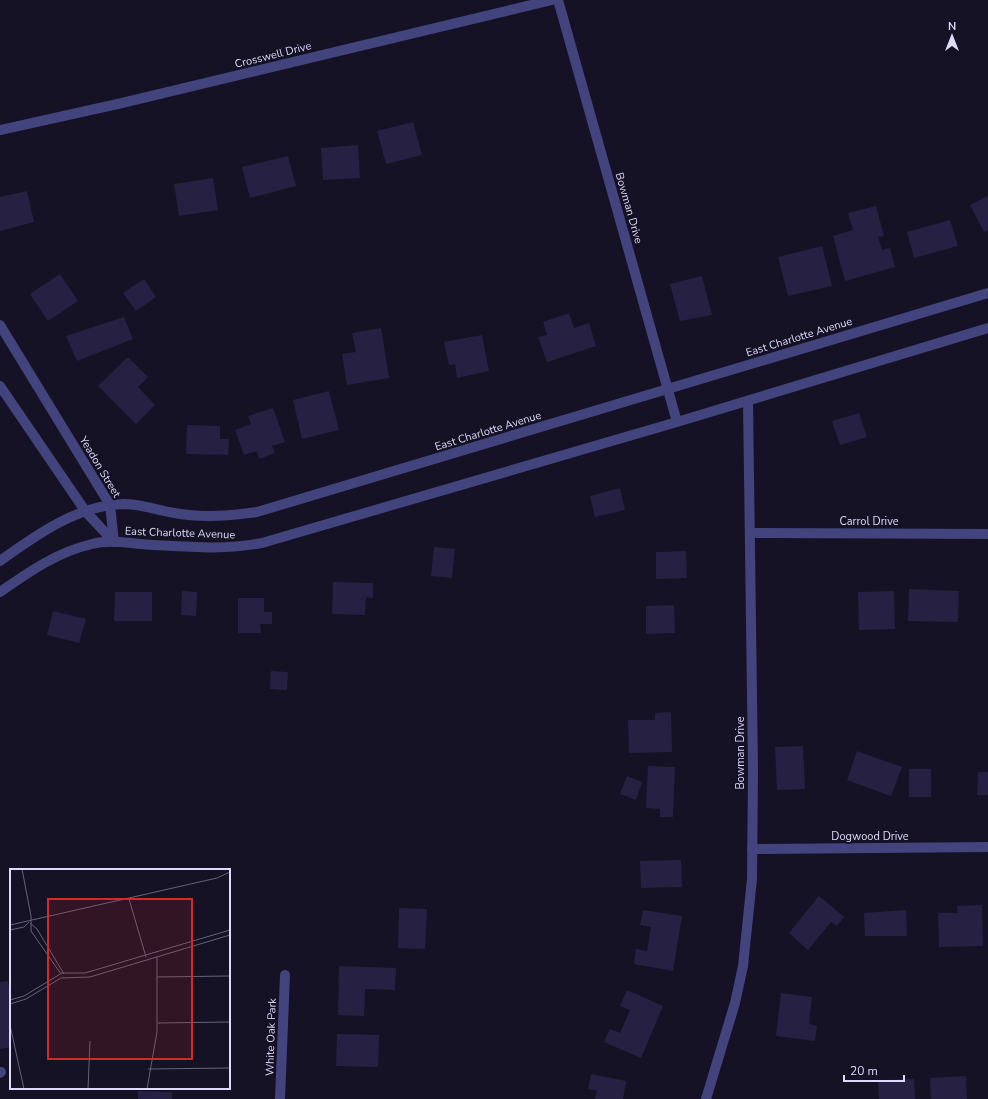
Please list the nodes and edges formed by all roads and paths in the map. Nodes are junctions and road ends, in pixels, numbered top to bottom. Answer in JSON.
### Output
{"nodes":[{"id":1,"x":552,"y":0,"type":"edge"},
{"id":2,"x":558,"y":0,"type":"edge"},
{"id":3,"x":538,"y":2,"type":"edge"},
{"id":4,"x":0,"y":130,"type":"edge"},
{"id":5,"x":988,"y":293,"type":"edge"},
{"id":6,"x":0,"y":325,"type":"edge"},
{"id":7,"x":988,"y":328,"type":"edge"},
{"id":8,"x":0,"y":386,"type":"edge"},
{"id":9,"x":668,"y":389,"type":"junction"},
{"id":10,"x":748,"y":401,"type":"junction"},
{"id":11,"x":677,"y":422,"type":"junction"},
{"id":12,"x":110,"y":505,"type":"junction"},
{"id":13,"x":86,"y":512,"type":"junction"},
{"id":14,"x":750,"y":533,"type":"junction"},
{"id":15,"x":988,"y":534,"type":"edge"},
{"id":16,"x":114,"y":542,"type":"junction"},
{"id":17,"x":0,"y":561,"type":"edge"},
{"id":18,"x":0,"y":592,"type":"edge"},
{"id":19,"x":988,"y":847,"type":"edge"},
{"id":20,"x":752,"y":848,"type":"junction"},
{"id":21,"x":285,"y":975,"type":"dead end"},
{"id":22,"x":280,"y":1099,"type":"edge"},
{"id":23,"x":706,"y":1099,"type":"edge"}],
"edges":[{"from":1,"to":3,"type":"street","name":"Crosswell Drive"},
{"from":2,"to":9,"type":"street","name":"Bowman Drive"},
{"from":3,"to":4,"type":"street","name":"Crosswell Drive"},
{"from":5,"to":9,"type":"street","name":"East Charlotte Avenue"},
{"from":6,"to":12,"type":"street","name":"Yeadon Street"},
{"from":7,"to":10,"type":"street","name":"East Charlotte Avenue"},
{"from":8,"to":13,"type":"street"},
{"from":9,"to":11,"type":"street","name":"Bowman Drive"},
{"from":9,"to":12,"type":"street","name":"East Charlotte Avenue"},
{"from":10,"to":11,"type":"street","name":"East Charlotte Avenue"},
{"from":10,"to":14,"type":"street","name":"Bowman Drive"},
{"from":11,"to":16,"type":"street","name":"East Charlotte Avenue"},
{"from":12,"to":13,"type":"street","name":"East Charlotte Avenue"},
{"from":12,"to":16,"type":"street","name":"Yeadon Street"},
{"from":13,"to":16,"type":"street"},
{"from":13,"to":17,"type":"street","name":"East Charlotte Avenue"},
{"from":14,"to":15,"type":"street","name":"Carrol Drive"},
{"from":14,"to":20,"type":"street","name":"Bowman Drive"},
{"from":16,"to":18,"type":"street","name":"East Charlotte Avenue"},
{"from":19,"to":20,"type":"street","name":"Dogwood Drive"},
{"from":20,"to":23,"type":"street","name":"Bowman Drive"},
{"from":21,"to":22,"type":"street","name":"White Oak Park"}]}
